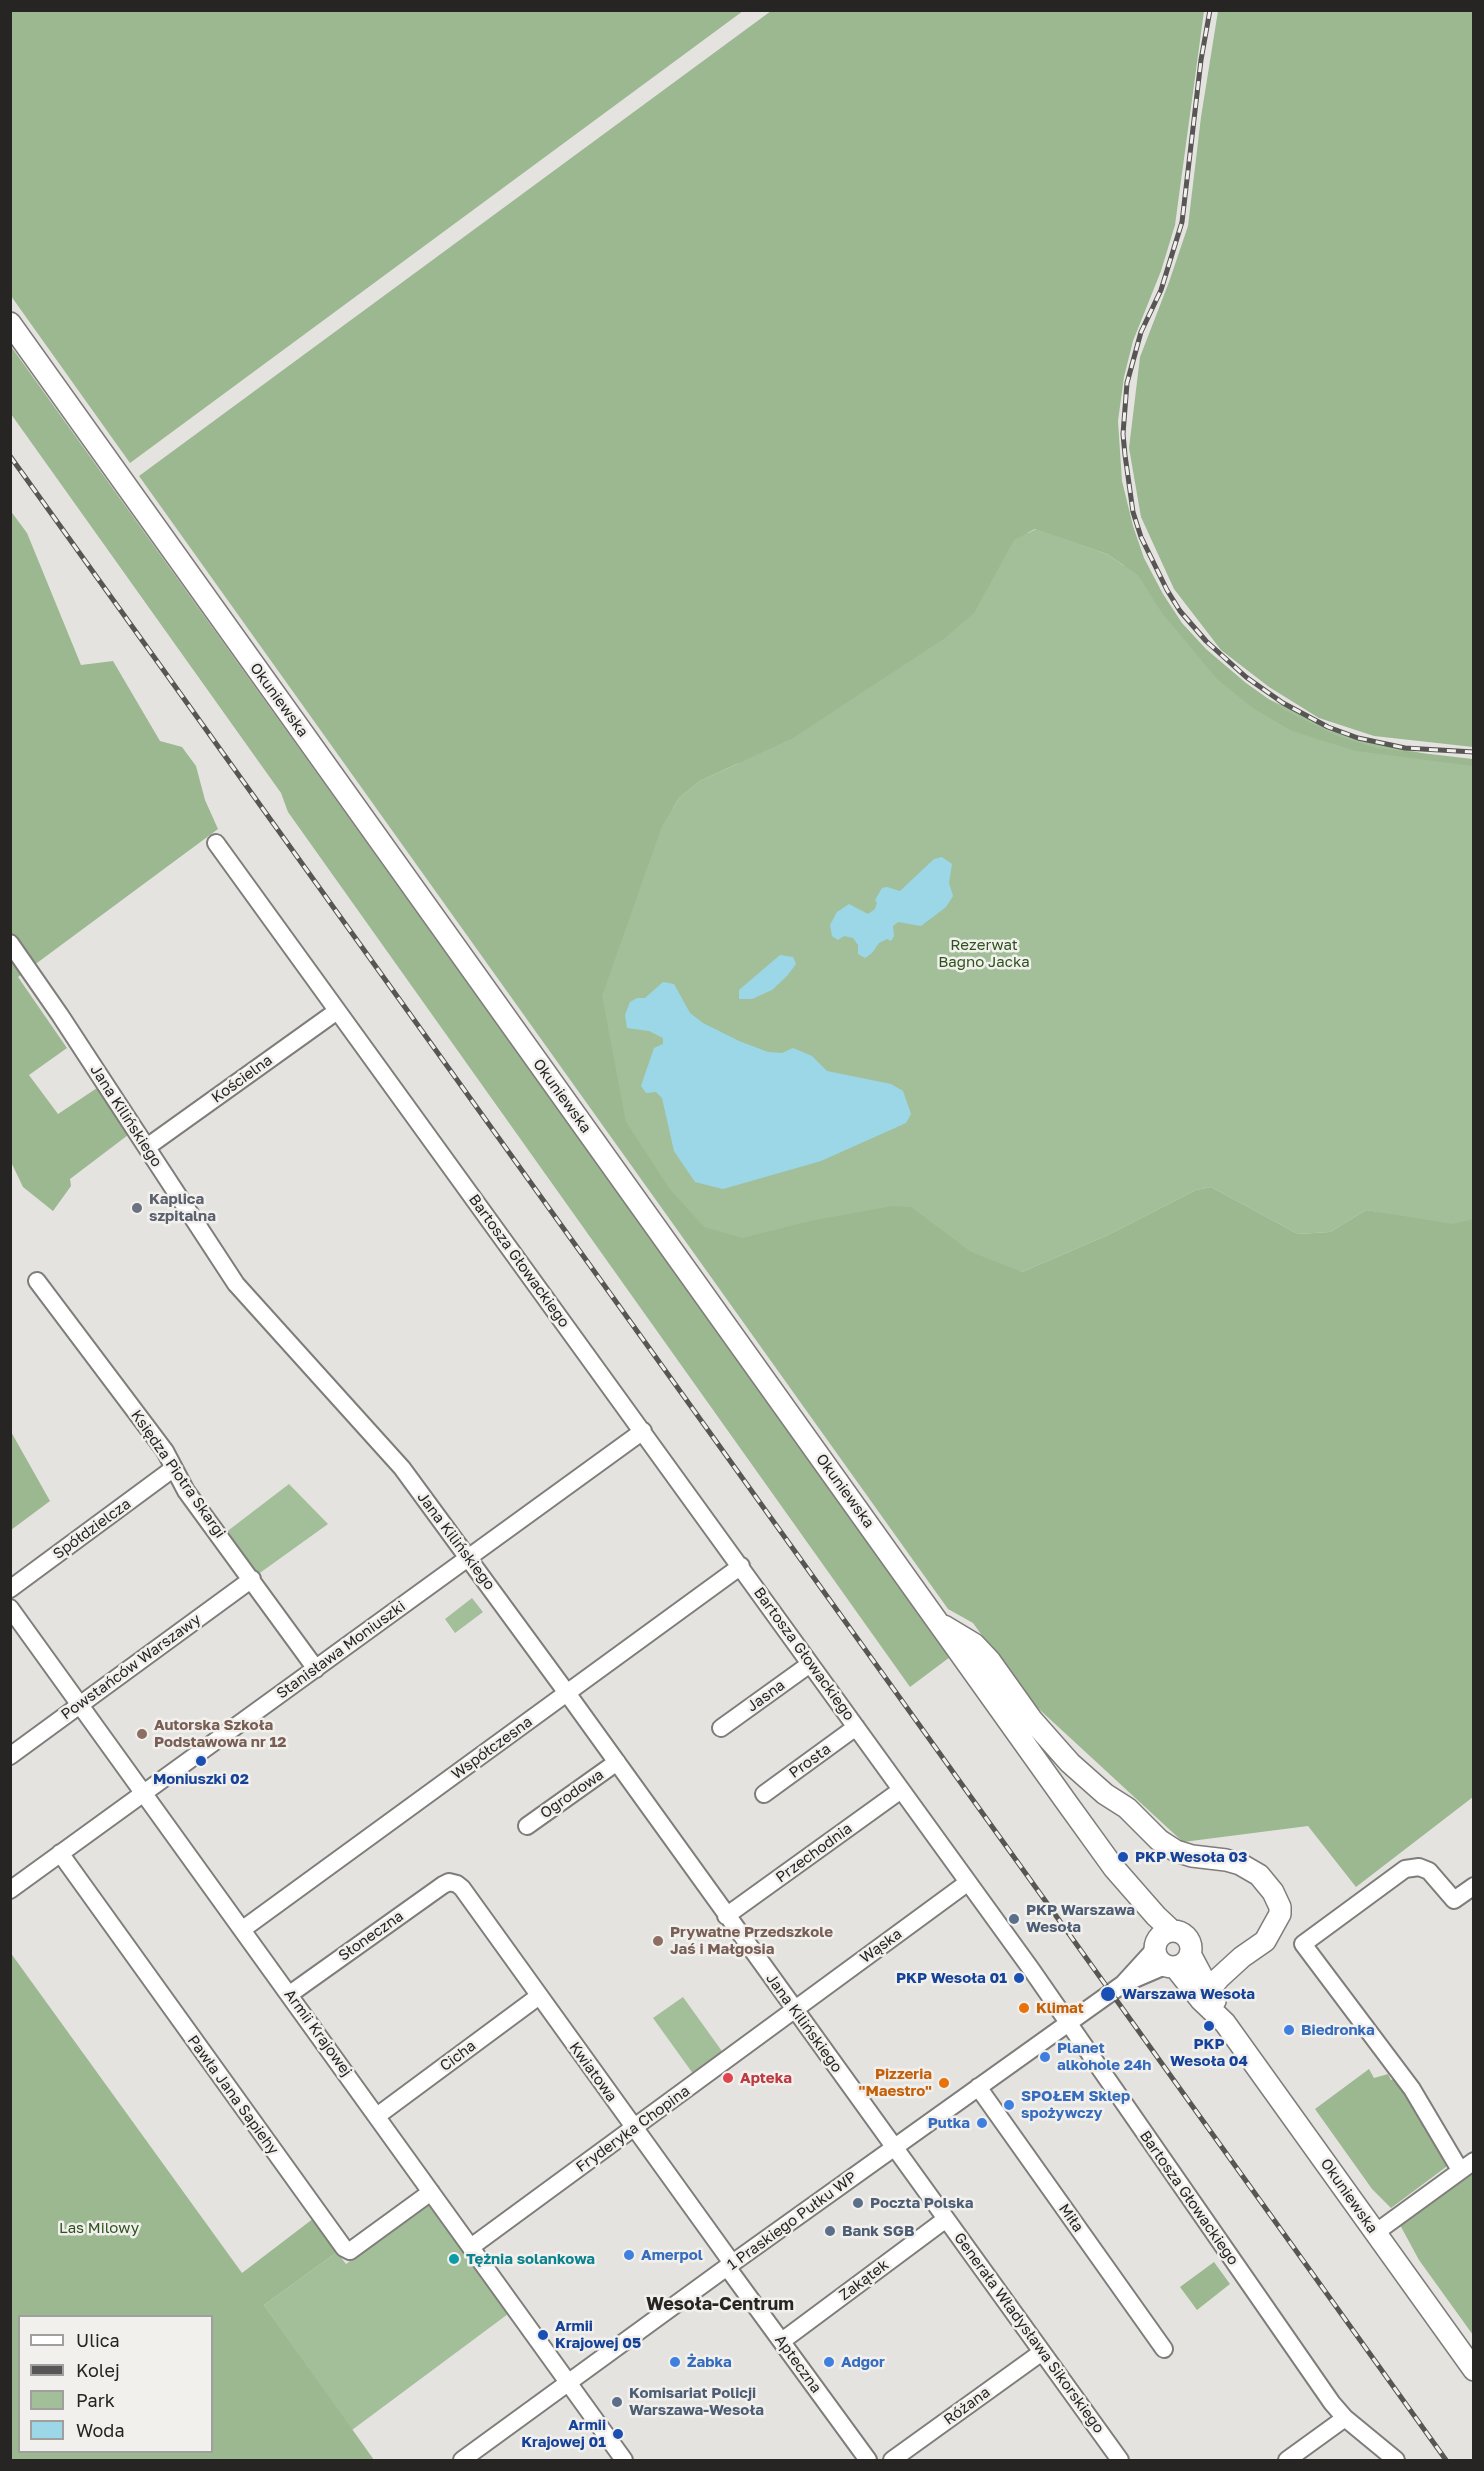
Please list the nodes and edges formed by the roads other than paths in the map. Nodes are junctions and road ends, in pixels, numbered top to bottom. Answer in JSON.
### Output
{"nodes":[{"id":1,"x":10,"y":323,"type":"edge"},
{"id":2,"x":216,"y":843,"type":"dead end"},
{"id":3,"x":10,"y":943,"type":"edge"},
{"id":4,"x":337,"y":1011,"type":"junction"},
{"id":5,"x":147,"y":1147,"type":"junction"},
{"id":6,"x":37,"y":1281,"type":"dead end"},
{"id":7,"x":643,"y":1431,"type":"junction"},
{"id":8,"x":174,"y":1468,"type":"junction"},
{"id":9,"x":469,"y":1558,"type":"junction"},
{"id":10,"x":741,"y":1566,"type":"junction"},
{"id":11,"x":252,"y":1579,"type":"junction"},
{"id":12,"x":10,"y":1589,"type":"edge"},
{"id":13,"x":10,"y":1608,"type":"edge"},
{"id":14,"x":939,"y":1623,"type":"junction"},
{"id":15,"x":810,"y":1664,"type":"junction"},
{"id":16,"x":316,"y":1669,"type":"junction"},
{"id":17,"x":567,"y":1693,"type":"junction"},
{"id":18,"x":80,"y":1705,"type":"junction"},
{"id":19,"x":856,"y":1727,"type":"junction"},
{"id":20,"x":721,"y":1728,"type":"dead end"},
{"id":21,"x":10,"y":1756,"type":"edge"},
{"id":22,"x":617,"y":1762,"type":"junction"},
{"id":23,"x":901,"y":1790,"type":"junction"},
{"id":24,"x":144,"y":1791,"type":"junction"},
{"id":25,"x":764,"y":1794,"type":"dead end"},
{"id":26,"x":527,"y":1826,"type":"dead end"},
{"id":27,"x":60,"y":1853,"type":"junction"},
{"id":28,"x":1114,"y":1868,"type":"junction"},
{"id":29,"x":453,"y":1882,"type":"joint"},
{"id":30,"x":967,"y":1883,"type":"junction"},
{"id":31,"x":1473,"y":1886,"type":"edge"},
{"id":32,"x":10,"y":1890,"type":"edge"},
{"id":33,"x":726,"y":1916,"type":"junction"},
{"id":34,"x":243,"y":1929,"type":"junction"},
{"id":35,"x":1172,"y":1931,"type":"junction"},
{"id":36,"x":1168,"y":1957,"type":"junction"},
{"id":37,"x":290,"y":1994,"type":"junction"},
{"id":38,"x":1205,"y":1995,"type":"junction"},
{"id":39,"x":538,"y":1996,"type":"junction"},
{"id":40,"x":795,"y":2009,"type":"junction"},
{"id":41,"x":1068,"y":2023,"type":"junction"},
{"id":42,"x":978,"y":2087,"type":"junction"},
{"id":43,"x":377,"y":2116,"type":"junction"},
{"id":44,"x":634,"y":2129,"type":"junction"},
{"id":45,"x":894,"y":2147,"type":"junction"},
{"id":46,"x":1467,"y":2166,"type":"edge"},
{"id":47,"x":431,"y":2192,"type":"junction"},
{"id":48,"x":946,"y":2219,"type":"junction"},
{"id":49,"x":1375,"y":2233,"type":"junction"},
{"id":50,"x":471,"y":2247,"type":"junction"},
{"id":51,"x":730,"y":2265,"type":"junction"},
{"id":52,"x":782,"y":2341,"type":"junction"},
{"id":53,"x":1164,"y":2349,"type":"dead end"},
{"id":54,"x":1042,"y":2352,"type":"junction"},
{"id":55,"x":1473,"y":2370,"type":"edge"},
{"id":56,"x":569,"y":2384,"type":"junction"},
{"id":57,"x":1345,"y":2418,"type":"junction"},
{"id":58,"x":1390,"y":2459,"type":"edge"},
{"id":59,"x":462,"y":2460,"type":"edge"},
{"id":60,"x":622,"y":2460,"type":"edge"},
{"id":61,"x":868,"y":2460,"type":"edge"},
{"id":62,"x":892,"y":2460,"type":"edge"},
{"id":63,"x":1120,"y":2460,"type":"edge"},
{"id":64,"x":1287,"y":2460,"type":"edge"}],
"edges":[{"from":1,"to":14,"type":"main road","name":"Okuniewska"},
{"from":2,"to":4,"type":"street","name":"Bartosza Głowackiego"},
{"from":3,"to":5,"type":"street","name":"Jana Kilińskiego"},
{"from":4,"to":5,"type":"street","name":"Kościelna"},
{"from":4,"to":7,"type":"street","name":"Bartosza Głowackiego"},
{"from":5,"to":9,"type":"street","name":"Jana Kilińskiego"},
{"from":6,"to":8,"type":"street","name":"Księdza Piotra Skargi"},
{"from":7,"to":9,"type":"street","name":"Stanisława Moniuszki"},
{"from":7,"to":10,"type":"street","name":"Bartosza Głowackiego"},
{"from":8,"to":11,"type":"street","name":"Księdza Piotra Skargi"},
{"from":8,"to":12,"type":"street","name":"Spółdzielcza"},
{"from":9,"to":16,"type":"street","name":"Stanisława Moniuszki"},
{"from":9,"to":17,"type":"street","name":"Jana Kilińskiego"},
{"from":10,"to":15,"type":"street","name":"Bartosza Głowackiego"},
{"from":10,"to":17,"type":"street","name":"Współczesna"},
{"from":11,"to":16,"type":"street","name":"Księdza Piotra Skargi"},
{"from":11,"to":18,"type":"street","name":"Powstańców Warszawy"},
{"from":13,"to":18,"type":"street","name":"Armii Krajowej"},
{"from":14,"to":28,"type":"main road","name":"Okuniewska"},
{"from":14,"to":38,"type":"main road"},
{"from":15,"to":19,"type":"street","name":"Bartosza Głowackiego"},
{"from":15,"to":20,"type":"street","name":"Jasna"},
{"from":16,"to":24,"type":"street","name":"Stanisława Moniuszki"},
{"from":17,"to":22,"type":"street","name":"Jana Kilińskiego"},
{"from":17,"to":34,"type":"street","name":"Współczesna"},
{"from":18,"to":21,"type":"street","name":"Powstańców Warszawy"},
{"from":18,"to":24,"type":"street","name":"Armii Krajowej"},
{"from":19,"to":23,"type":"street","name":"Bartosza Głowackiego"},
{"from":19,"to":25,"type":"street","name":"Prosta"},
{"from":22,"to":26,"type":"street","name":"Ogrodowa"},
{"from":22,"to":33,"type":"street","name":"Jana Kilińskiego"},
{"from":23,"to":30,"type":"street","name":"Bartosza Głowackiego"},
{"from":23,"to":33,"type":"street","name":"Przechodnia"},
{"from":24,"to":27,"type":"street","name":"Stanisława Moniuszki"},
{"from":24,"to":34,"type":"street","name":"Armii Krajowej"},
{"from":27,"to":32,"type":"street","name":"Stanisława Moniuszki"},
{"from":27,"to":47,"type":"street","name":"Pawła Jana Sapiehy"},
{"from":28,"to":35,"type":"main road","name":"Okuniewska"},
{"from":28,"to":36,"type":"main road","name":"Okuniewska"},
{"from":29,"to":37,"type":"street","name":"Słoneczna"},
{"from":29,"to":39,"type":"street","name":"Kwiatowa"},
{"from":30,"to":40,"type":"street","name":"Wąska"},
{"from":30,"to":41,"type":"street","name":"Bartosza Głowackiego"},
{"from":31,"to":46,"type":"street"},
{"from":33,"to":40,"type":"street","name":"Jana Kilińskiego"},
{"from":34,"to":37,"type":"street","name":"Armii Krajowej"},
{"from":35,"to":36,"type":"main road"},
{"from":35,"to":36,"type":"main road","name":"Okuniewska"},
{"from":36,"to":38,"type":"main road","name":"Okuniewska"},
{"from":36,"to":41,"type":"street","name":"1 Praskiego Pułku WP"},
{"from":37,"to":43,"type":"street","name":"Armii Krajowej"},
{"from":38,"to":49,"type":"main road","name":"Okuniewska"},
{"from":39,"to":43,"type":"street","name":"Cicha"},
{"from":39,"to":44,"type":"street","name":"Kwiatowa"},
{"from":40,"to":44,"type":"street","name":"Fryderyka Chopina"},
{"from":40,"to":45,"type":"street","name":"Jana Kilińskiego"},
{"from":41,"to":42,"type":"street","name":"1 Praskiego Pułku WP"},
{"from":41,"to":57,"type":"street","name":"Bartosza Głowackiego"},
{"from":42,"to":45,"type":"street","name":"1 Praskiego Pułku WP"},
{"from":42,"to":53,"type":"street","name":"Miła"},
{"from":43,"to":47,"type":"street","name":"Armii Krajowej"},
{"from":44,"to":50,"type":"street","name":"Fryderyka Chopina"},
{"from":44,"to":51,"type":"street","name":"Kwiatowa"},
{"from":45,"to":48,"type":"street","name":"Generała Władysława Sikorskiego"},
{"from":45,"to":51,"type":"street","name":"1 Praskiego Pułku WP"},
{"from":46,"to":49,"type":"street"},
{"from":47,"to":50,"type":"street","name":"Armii Krajowej"},
{"from":48,"to":52,"type":"street","name":"Zakątek"},
{"from":48,"to":54,"type":"street","name":"Generała Władysława Sikorskiego"},
{"from":49,"to":55,"type":"main road","name":"Okuniewska"},
{"from":50,"to":56,"type":"street","name":"Armii Krajowej"},
{"from":51,"to":52,"type":"street","name":"Apteczna"},
{"from":51,"to":56,"type":"street","name":"1 Praskiego Pułku WP"},
{"from":52,"to":61,"type":"street","name":"Apteczna"},
{"from":54,"to":62,"type":"street","name":"Różana"},
{"from":54,"to":63,"type":"street","name":"Generała Władysława Sikorskiego"},
{"from":56,"to":59,"type":"street","name":"1 Praskiego Pułku WP"},
{"from":56,"to":60,"type":"street","name":"Armii Krajowej"},
{"from":57,"to":58,"type":"street","name":"Bartosza Głowackiego"},
{"from":57,"to":64,"type":"street"}]}
